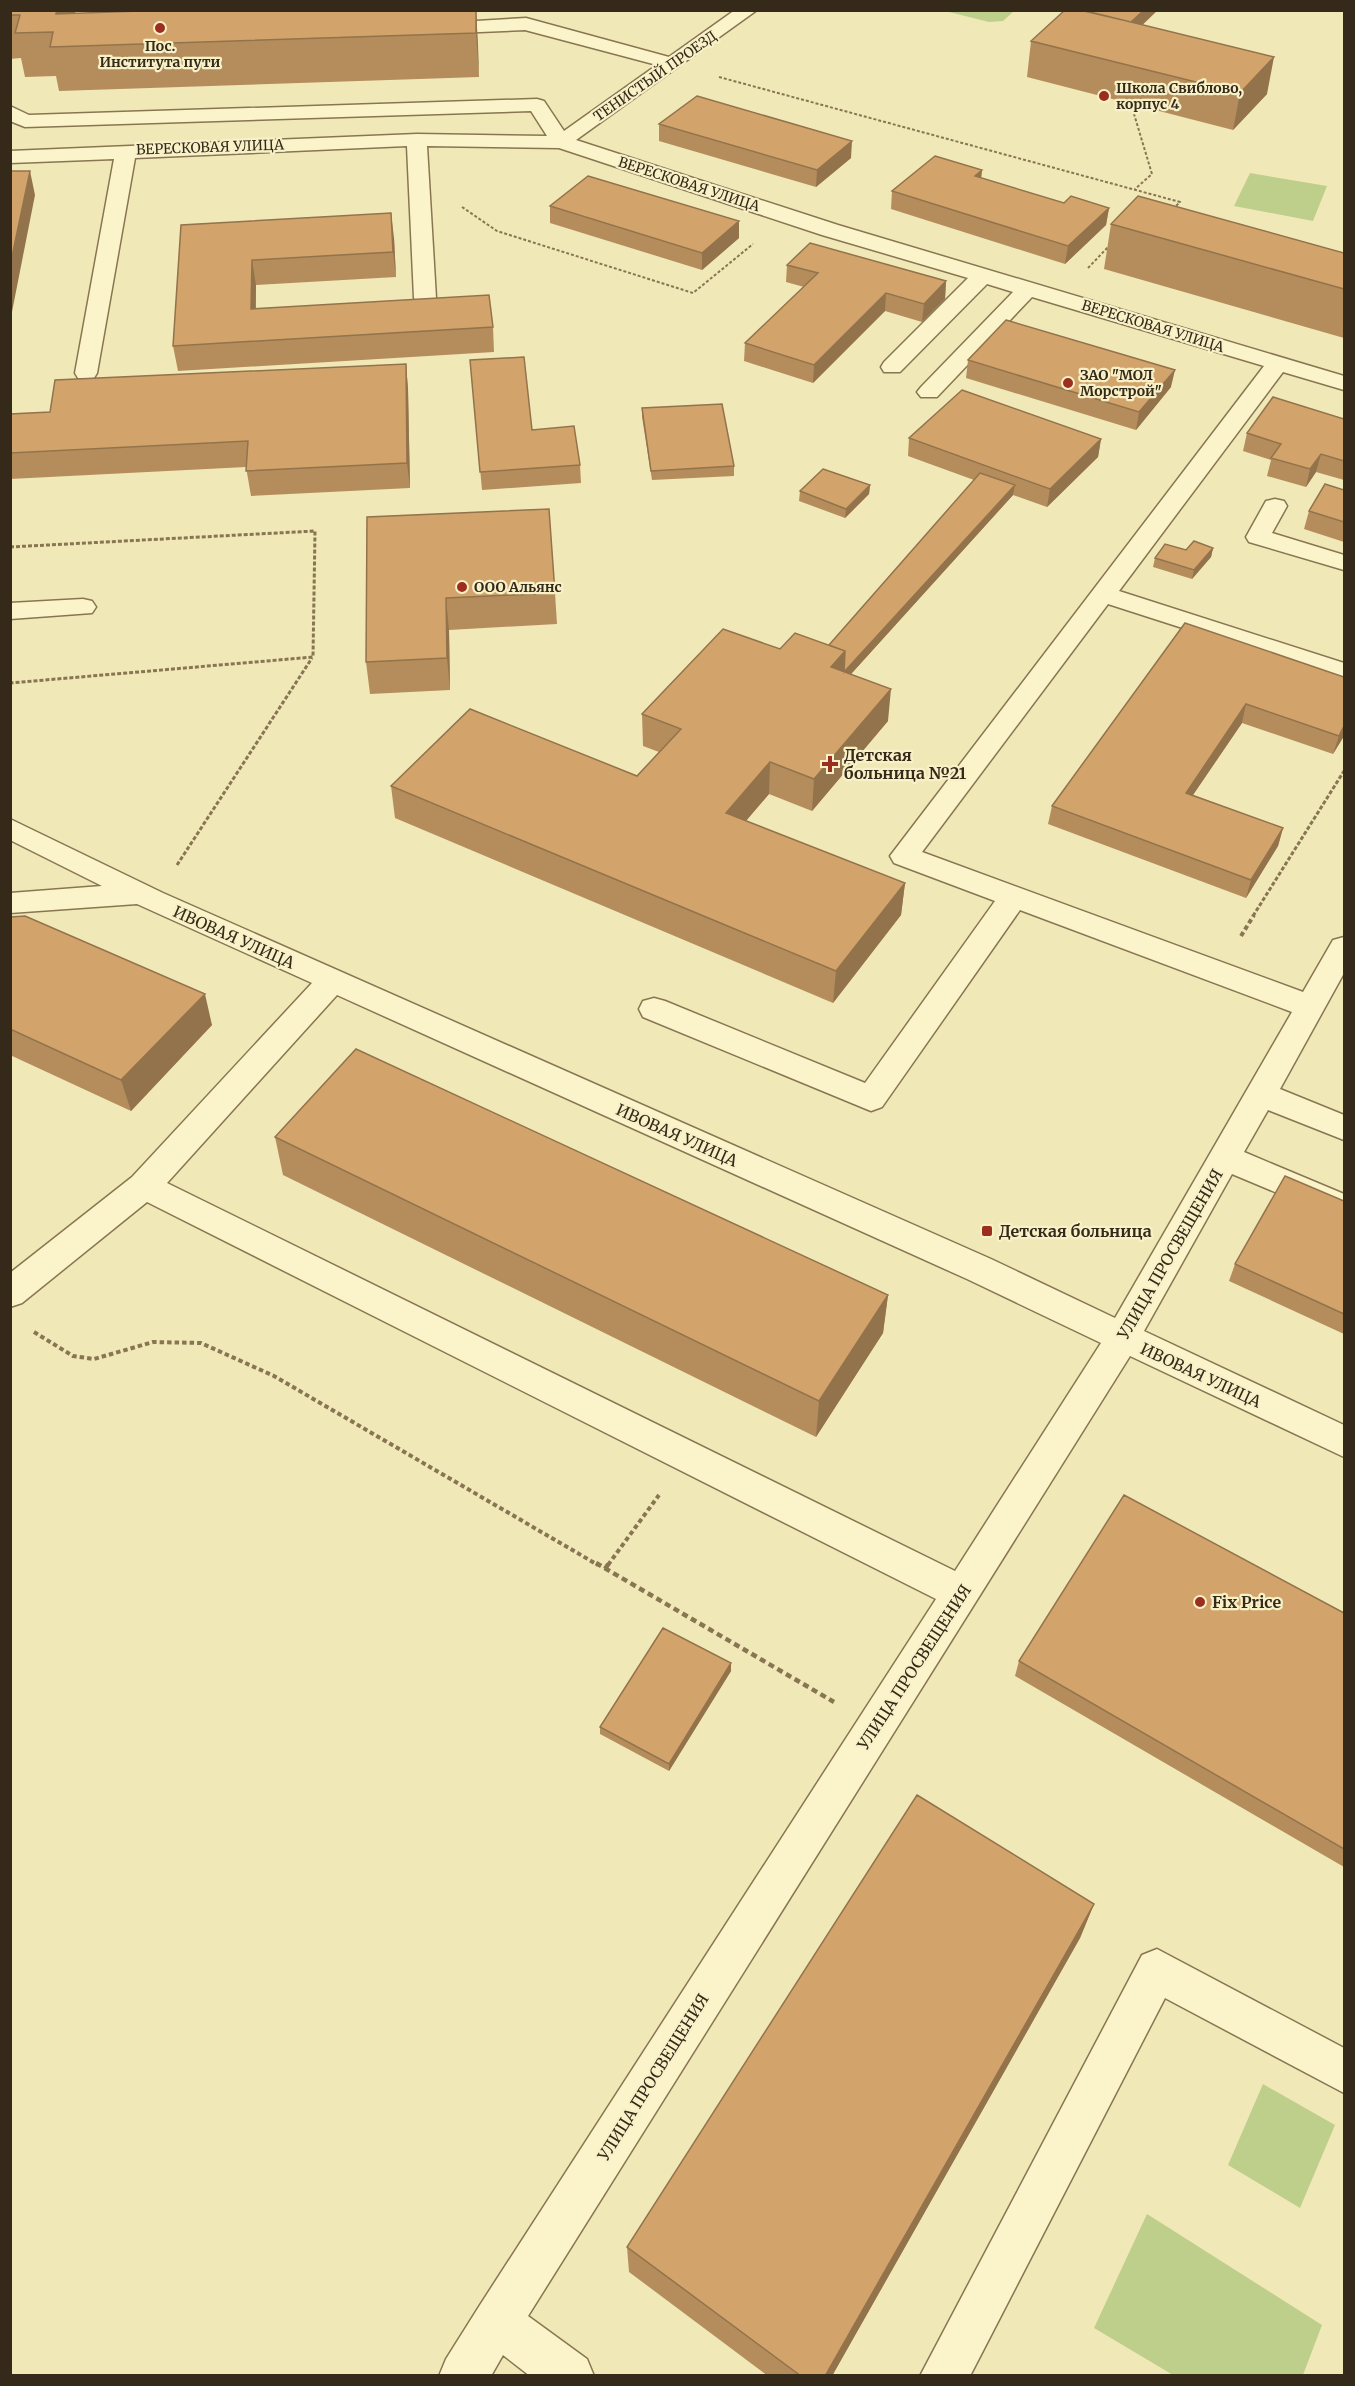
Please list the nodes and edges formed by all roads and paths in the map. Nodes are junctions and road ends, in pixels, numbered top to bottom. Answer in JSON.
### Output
{"nodes":[{"id":1,"x":748,"y":10,"type":"edge"},
{"id":2,"x":418,"y":28,"type":"edge"},
{"id":3,"x":673,"y":64,"type":"junction"},
{"id":4,"x":1131,"y":104,"type":"edge"},
{"id":5,"x":10,"y":112,"type":"edge"},
{"id":6,"x":417,"y":140,"type":"junction"},
{"id":7,"x":561,"y":142,"type":"junction"},
{"id":8,"x":126,"y":151,"type":"junction"},
{"id":9,"x":10,"y":157,"type":"edge"},
{"id":10,"x":419,"y":177,"type":"junction"},
{"id":11,"x":1135,"y":190,"type":"junction"},
{"id":12,"x":1167,"y":215,"type":"edge"},
{"id":13,"x":788,"y":216,"type":"junction"},
{"id":14,"x":1117,"y":239,"type":"dead end"},
{"id":15,"x":982,"y":276,"type":"junction"},
{"id":16,"x":1028,"y":289,"type":"junction"},
{"id":17,"x":425,"y":298,"type":"edge"},
{"id":18,"x":1058,"y":298,"type":"junction"},
{"id":19,"x":1278,"y":363,"type":"junction"},
{"id":20,"x":892,"y":367,"type":"dead end"},
{"id":21,"x":86,"y":373,"type":"dead end"},
{"id":22,"x":1344,"y":383,"type":"edge"},
{"id":23,"x":929,"y":392,"type":"dead end"},
{"id":24,"x":1275,"y":506,"type":"dead end"},
{"id":25,"x":10,"y":546,"type":"edge"},
{"id":26,"x":1344,"y":563,"type":"edge"},
{"id":27,"x":1102,"y":594,"type":"junction"},
{"id":28,"x":83,"y":607,"type":"dead end"},
{"id":29,"x":10,"y":611,"type":"edge"},
{"id":30,"x":313,"y":657,"type":"junction"},
{"id":31,"x":1344,"y":672,"type":"edge"},
{"id":32,"x":10,"y":682,"type":"edge"},
{"id":33,"x":1344,"y":771,"type":"edge"},
{"id":34,"x":10,"y":828,"type":"edge"},
{"id":35,"x":1014,"y":896,"type":"junction"},
{"id":36,"x":146,"y":897,"type":"junction"},
{"id":37,"x":10,"y":903,"type":"edge"},
{"id":38,"x":1344,"y":947,"type":"edge"},
{"id":39,"x":1219,"y":972,"type":"junction"},
{"id":40,"x":332,"y":981,"type":"junction"},
{"id":41,"x":1311,"y":1006,"type":"junction"},
{"id":42,"x":654,"y":1009,"type":"dead end"},
{"id":43,"x":1261,"y":1094,"type":"junction"},
{"id":44,"x":1344,"y":1128,"type":"edge"},
{"id":45,"x":1225,"y":1158,"type":"junction"},
{"id":46,"x":144,"y":1186,"type":"junction"},
{"id":47,"x":1344,"y":1208,"type":"edge"},
{"id":48,"x":10,"y":1293,"type":"edge"},
{"id":49,"x":28,"y":1329,"type":"dead end"},
{"id":50,"x":1123,"y":1338,"type":"junction"},
{"id":51,"x":1344,"y":1442,"type":"edge"},
{"id":52,"x":688,"y":1456,"type":"junction"},
{"id":53,"x":605,"y":1569,"type":"junction"},
{"id":54,"x":962,"y":1593,"type":"junction"},
{"id":55,"x":876,"y":1727,"type":"junction"},
{"id":56,"x":1344,"y":2071,"type":"edge"},
{"id":57,"x":497,"y":2322,"type":"junction"},
{"id":58,"x":463,"y":2376,"type":"edge"},
{"id":59,"x":570,"y":2376,"type":"edge"},
{"id":60,"x":944,"y":2376,"type":"edge"}],
"edges":[{"from":1,"to":3,"type":"street","name":"ТЕНИСТЫЙ ПРОЕЗД"},
{"from":2,"to":3,"type":"street"},
{"from":3,"to":7,"type":"street","name":"ТЕНИСТЫЙ ПРОЕЗД"},
{"from":3,"to":11,"type":"path"},
{"from":4,"to":11,"type":"path"},
{"from":5,"to":7,"type":"street"},
{"from":6,"to":7,"type":"street","name":"ВЕРЕСКОВАЯ УЛИЦА"},
{"from":6,"to":8,"type":"street","name":"ВЕРЕСКОВАЯ УЛИЦА"},
{"from":6,"to":10,"type":"street"},
{"from":7,"to":13,"type":"street","name":"ВЕРЕСКОВАЯ УЛИЦА"},
{"from":8,"to":9,"type":"street","name":"ВЕРЕСКОВАЯ УЛИЦА"},
{"from":8,"to":21,"type":"street"},
{"from":10,"to":13,"type":"path"},
{"from":10,"to":17,"type":"street"},
{"from":11,"to":12,"type":"path"},
{"from":13,"to":15,"type":"street","name":"ВЕРЕСКОВАЯ УЛИЦА"},
{"from":14,"to":18,"type":"path"},
{"from":15,"to":16,"type":"street","name":"ВЕРЕСКОВАЯ УЛИЦА"},
{"from":15,"to":20,"type":"street"},
{"from":16,"to":18,"type":"street","name":"ВЕРЕСКОВАЯ УЛИЦА"},
{"from":16,"to":23,"type":"street"},
{"from":18,"to":19,"type":"street","name":"ВЕРЕСКОВАЯ УЛИЦА"},
{"from":19,"to":22,"type":"street","name":"ВЕРЕСКОВАЯ УЛИЦА"},
{"from":19,"to":27,"type":"street"},
{"from":24,"to":26,"type":"street"},
{"from":25,"to":30,"type":"path"},
{"from":27,"to":31,"type":"street"},
{"from":27,"to":35,"type":"street"},
{"from":28,"to":29,"type":"street"},
{"from":30,"to":32,"type":"path"},
{"from":30,"to":36,"type":"path"},
{"from":33,"to":39,"type":"path"},
{"from":34,"to":36,"type":"street","name":"ИВОВАЯ УЛИЦА"},
{"from":35,"to":39,"type":"street"},
{"from":35,"to":42,"type":"street"},
{"from":36,"to":37,"type":"street"},
{"from":36,"to":40,"type":"street","name":"ИВОВАЯ УЛИЦА"},
{"from":38,"to":41,"type":"street","name":"УЛИЦА ПРОСВЕЩЕНИЯ"},
{"from":39,"to":41,"type":"street"},
{"from":40,"to":46,"type":"street"},
{"from":40,"to":50,"type":"street","name":"ИВОВАЯ УЛИЦА"},
{"from":41,"to":43,"type":"street","name":"УЛИЦА ПРОСВЕЩЕНИЯ"},
{"from":43,"to":44,"type":"street"},
{"from":43,"to":45,"type":"street","name":"УЛИЦА ПРОСВЕЩЕНИЯ"},
{"from":45,"to":47,"type":"street"},
{"from":45,"to":50,"type":"street","name":"УЛИЦА ПРОСВЕЩЕНИЯ"},
{"from":46,"to":48,"type":"street"},
{"from":46,"to":52,"type":"street"},
{"from":49,"to":53,"type":"path"},
{"from":50,"to":51,"type":"street","name":"ИВОВАЯ УЛИЦА"},
{"from":50,"to":54,"type":"street","name":"УЛИЦА ПРОСВЕЩЕНИЯ"},
{"from":52,"to":53,"type":"path"},
{"from":52,"to":54,"type":"street"},
{"from":53,"to":55,"type":"path"},
{"from":54,"to":55,"type":"street","name":"УЛИЦА ПРОСВЕЩЕНИЯ"},
{"from":55,"to":57,"type":"street","name":"УЛИЦА ПРОСВЕЩЕНИЯ"},
{"from":56,"to":60,"type":"street"},
{"from":57,"to":58,"type":"street","name":"УЛИЦА ПРОСВЕЩЕНИЯ"},
{"from":57,"to":59,"type":"street"}]}
